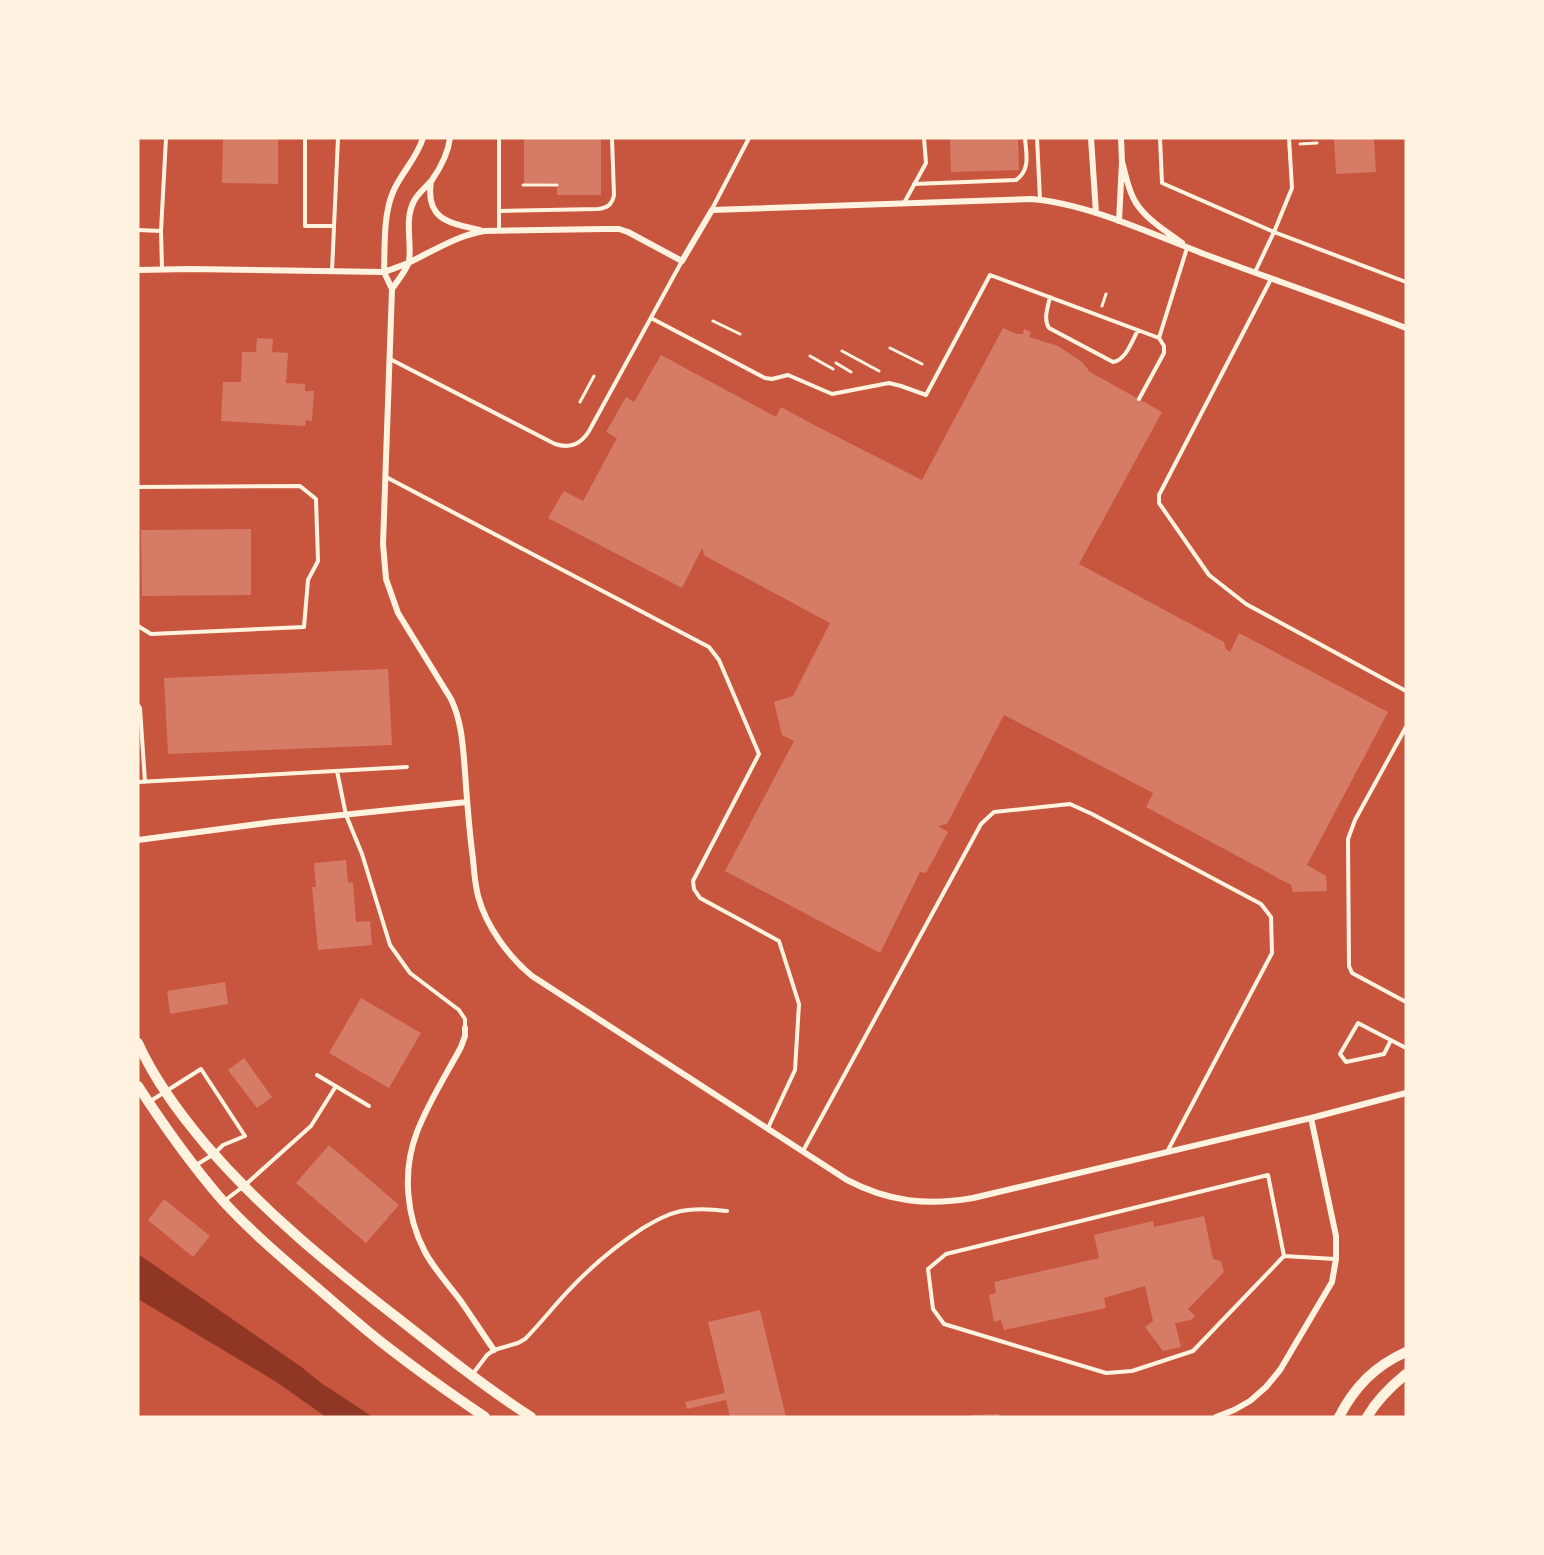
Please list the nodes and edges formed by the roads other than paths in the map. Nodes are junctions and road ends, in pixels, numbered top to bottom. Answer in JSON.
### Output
{"nodes":[{"id":1,"x":166,"y":138,"type":"edge"},
{"id":2,"x":305,"y":138,"type":"edge"},
{"id":3,"x":338,"y":138,"type":"edge"},
{"id":4,"x":423,"y":138,"type":"edge"},
{"id":5,"x":450,"y":138,"type":"edge"},
{"id":6,"x":499,"y":138,"type":"edge"},
{"id":7,"x":612,"y":138,"type":"edge"},
{"id":8,"x":749,"y":138,"type":"edge"},
{"id":9,"x":924,"y":138,"type":"edge"},
{"id":10,"x":1025,"y":138,"type":"edge"},
{"id":11,"x":1037,"y":138,"type":"edge"},
{"id":12,"x":1091,"y":138,"type":"edge"},
{"id":13,"x":1121,"y":138,"type":"edge"},
{"id":14,"x":1160,"y":138,"type":"edge"},
{"id":15,"x":1289,"y":138,"type":"edge"},
{"id":16,"x":1122,"y":162,"type":"junction"},
{"id":17,"x":431,"y":181,"type":"junction"},
{"id":18,"x":914,"y":184,"type":"junction"},
{"id":19,"x":1040,"y":200,"type":"junction"},
{"id":20,"x":904,"y":203,"type":"junction"},
{"id":21,"x":711,"y":210,"type":"junction"},
{"id":22,"x":499,"y":211,"type":"junction"},
{"id":23,"x":1096,"y":213,"type":"junction"},
{"id":24,"x":1119,"y":221,"type":"junction"},
{"id":25,"x":334,"y":226,"type":"junction"},
{"id":26,"x":138,"y":230,"type":"edge"},
{"id":27,"x":160,"y":231,"type":"junction"},
{"id":28,"x":484,"y":231,"type":"junction"},
{"id":29,"x":499,"y":231,"type":"junction"},
{"id":30,"x":1274,"y":232,"type":"junction"},
{"id":31,"x":1188,"y":247,"type":"junction"},
{"id":32,"x":682,"y":261,"type":"junction"},
{"id":33,"x":408,"y":263,"type":"junction"},
{"id":34,"x":162,"y":269,"type":"junction"},
{"id":35,"x":138,"y":270,"type":"edge"},
{"id":36,"x":332,"y":271,"type":"junction"},
{"id":37,"x":384,"y":272,"type":"junction"},
{"id":38,"x":1255,"y":273,"type":"junction"},
{"id":39,"x":1271,"y":279,"type":"junction"},
{"id":40,"x":1406,"y":282,"type":"edge"},
{"id":41,"x":392,"y":289,"type":"junction"},
{"id":42,"x":1050,"y":297,"type":"junction"},
{"id":43,"x":651,"y":318,"type":"junction"},
{"id":44,"x":1406,"y":328,"type":"edge"},
{"id":45,"x":1138,"y":330,"type":"junction"},
{"id":46,"x":1159,"y":338,"type":"junction"},
{"id":47,"x":390,"y":358,"type":"junction"},
{"id":48,"x":1139,"y":399,"type":"dead end"},
{"id":49,"x":386,"y":477,"type":"junction"},
{"id":50,"x":138,"y":487,"type":"edge"},
{"id":51,"x":138,"y":626,"type":"edge"},
{"id":52,"x":1406,"y":691,"type":"edge"},
{"id":53,"x":138,"y":705,"type":"edge"},
{"id":54,"x":1406,"y":727,"type":"edge"},
{"id":55,"x":140,"y":736,"type":"edge"},
{"id":56,"x":407,"y":767,"type":"dead end"},
{"id":57,"x":337,"y":771,"type":"junction"},
{"id":58,"x":138,"y":782,"type":"edge"},
{"id":59,"x":145,"y":782,"type":"junction"},
{"id":60,"x":467,"y":802,"type":"junction"},
{"id":61,"x":346,"y":815,"type":"junction"},
{"id":62,"x":138,"y":840,"type":"edge"},
{"id":63,"x":1406,"y":1002,"type":"edge"},
{"id":64,"x":465,"y":1028,"type":"joint"},
{"id":65,"x":1391,"y":1040,"type":"junction"},
{"id":66,"x":138,"y":1044,"type":"edge"},
{"id":67,"x":1406,"y":1048,"type":"edge"},
{"id":68,"x":317,"y":1075,"type":"dead end"},
{"id":69,"x":138,"y":1086,"type":"edge"},
{"id":70,"x":336,"y":1086,"type":"junction"},
{"id":71,"x":165,"y":1092,"type":"junction"},
{"id":72,"x":1406,"y":1094,"type":"edge"},
{"id":73,"x":149,"y":1103,"type":"junction"},
{"id":74,"x":369,"y":1106,"type":"dead end"},
{"id":75,"x":1311,"y":1118,"type":"junction"},
{"id":76,"x":768,"y":1128,"type":"junction"},
{"id":77,"x":803,"y":1151,"type":"junction"},
{"id":78,"x":1167,"y":1152,"type":"junction"},
{"id":79,"x":214,"y":1154,"type":"junction"},
{"id":80,"x":194,"y":1166,"type":"junction"},
{"id":81,"x":244,"y":1186,"type":"junction"},
{"id":82,"x":223,"y":1201,"type":"junction"},
{"id":83,"x":727,"y":1210,"type":"dead end"},
{"id":84,"x":1284,"y":1256,"type":"junction"},
{"id":85,"x":1336,"y":1259,"type":"junction"},
{"id":86,"x":494,"y":1350,"type":"junction"},
{"id":87,"x":1406,"y":1352,"type":"edge"},
{"id":88,"x":1406,"y":1374,"type":"edge"},
{"id":89,"x":472,"y":1376,"type":"junction"},
{"id":90,"x":484,"y":1417,"type":"edge"},
{"id":91,"x":531,"y":1417,"type":"edge"},
{"id":92,"x":1216,"y":1417,"type":"edge"},
{"id":93,"x":1339,"y":1417,"type":"edge"},
{"id":94,"x":1366,"y":1417,"type":"edge"}],
"edges":[{"from":1,"to":27,"type":"lane"},
{"from":2,"to":25,"type":"lane"},
{"from":3,"to":25,"type":"lane"},
{"from":4,"to":37,"type":"street"},
{"from":5,"to":17,"type":"street"},
{"from":6,"to":22,"type":"lane"},
{"from":7,"to":22,"type":"lane"},
{"from":8,"to":21,"type":"lane"},
{"from":9,"to":18,"type":"lane"},
{"from":10,"to":18,"type":"lane"},
{"from":11,"to":19,"type":"lane"},
{"from":12,"to":23,"type":"street"},
{"from":13,"to":16,"type":"street"},
{"from":14,"to":30,"type":"lane"},
{"from":15,"to":30,"type":"lane"},
{"from":16,"to":24,"type":"street"},
{"from":16,"to":31,"type":"street"},
{"from":17,"to":28,"type":"street"},
{"from":17,"to":33,"type":"street"},
{"from":18,"to":20,"type":"lane"},
{"from":19,"to":20,"type":"street"},
{"from":19,"to":23,"type":"street"},
{"from":20,"to":21,"type":"street"},
{"from":21,"to":32,"type":"street"},
{"from":22,"to":29,"type":"lane"},
{"from":23,"to":24,"type":"street"},
{"from":24,"to":31,"type":"street"},
{"from":25,"to":36,"type":"lane"},
{"from":26,"to":27,"type":"lane"},
{"from":27,"to":34,"type":"lane"},
{"from":28,"to":29,"type":"street"},
{"from":28,"to":33,"type":"street"},
{"from":29,"to":32,"type":"street"},
{"from":30,"to":38,"type":"lane"},
{"from":30,"to":40,"type":"lane"},
{"from":31,"to":38,"type":"street"},
{"from":31,"to":46,"type":"lane"},
{"from":32,"to":43,"type":"lane"},
{"from":33,"to":37,"type":"street"},
{"from":33,"to":41,"type":"street"},
{"from":34,"to":35,"type":"street"},
{"from":34,"to":36,"type":"street"},
{"from":36,"to":37,"type":"street"},
{"from":37,"to":41,"type":"street"},
{"from":38,"to":39,"type":"street"},
{"from":39,"to":44,"type":"street"},
{"from":39,"to":52,"type":"lane"},
{"from":41,"to":47,"type":"street"},
{"from":42,"to":43,"type":"lane"},
{"from":42,"to":45,"type":"lane"},
{"from":42,"to":45,"type":"lane"},
{"from":43,"to":47,"type":"lane"},
{"from":45,"to":46,"type":"lane"},
{"from":46,"to":48,"type":"lane"},
{"from":47,"to":49,"type":"street"},
{"from":49,"to":60,"type":"street"},
{"from":49,"to":76,"type":"lane"},
{"from":50,"to":51,"type":"lane"},
{"from":53,"to":55,"type":"lane"},
{"from":54,"to":63,"type":"lane"},
{"from":55,"to":59,"type":"lane"},
{"from":56,"to":57,"type":"lane"},
{"from":57,"to":59,"type":"lane"},
{"from":57,"to":61,"type":"lane"},
{"from":58,"to":59,"type":"lane"},
{"from":60,"to":61,"type":"street"},
{"from":60,"to":76,"type":"street"},
{"from":61,"to":62,"type":"street"},
{"from":61,"to":64,"type":"lane"},
{"from":64,"to":86,"type":"street"},
{"from":65,"to":65,"type":"lane"},
{"from":65,"to":67,"type":"lane"},
{"from":66,"to":71,"type":"main road"},
{"from":68,"to":70,"type":"lane"},
{"from":69,"to":73,"type":"main road"},
{"from":70,"to":74,"type":"lane"},
{"from":70,"to":81,"type":"lane"},
{"from":71,"to":73,"type":"lane"},
{"from":71,"to":79,"type":"main road"},
{"from":71,"to":79,"type":"lane"},
{"from":72,"to":75,"type":"street"},
{"from":73,"to":80,"type":"main road"},
{"from":75,"to":78,"type":"street"},
{"from":75,"to":85,"type":"street"},
{"from":76,"to":77,"type":"street"},
{"from":77,"to":78,"type":"street"},
{"from":77,"to":78,"type":"lane"},
{"from":79,"to":80,"type":"lane"},
{"from":79,"to":81,"type":"main road"},
{"from":80,"to":82,"type":"main road"},
{"from":81,"to":82,"type":"lane"},
{"from":81,"to":89,"type":"main road"},
{"from":82,"to":90,"type":"main road"},
{"from":83,"to":86,"type":"lane"},
{"from":84,"to":84,"type":"lane"},
{"from":84,"to":85,"type":"lane"},
{"from":85,"to":92,"type":"street"},
{"from":86,"to":89,"type":"lane"},
{"from":87,"to":93,"type":"main road"},
{"from":88,"to":94,"type":"main road"},
{"from":89,"to":91,"type":"main road"}]}
